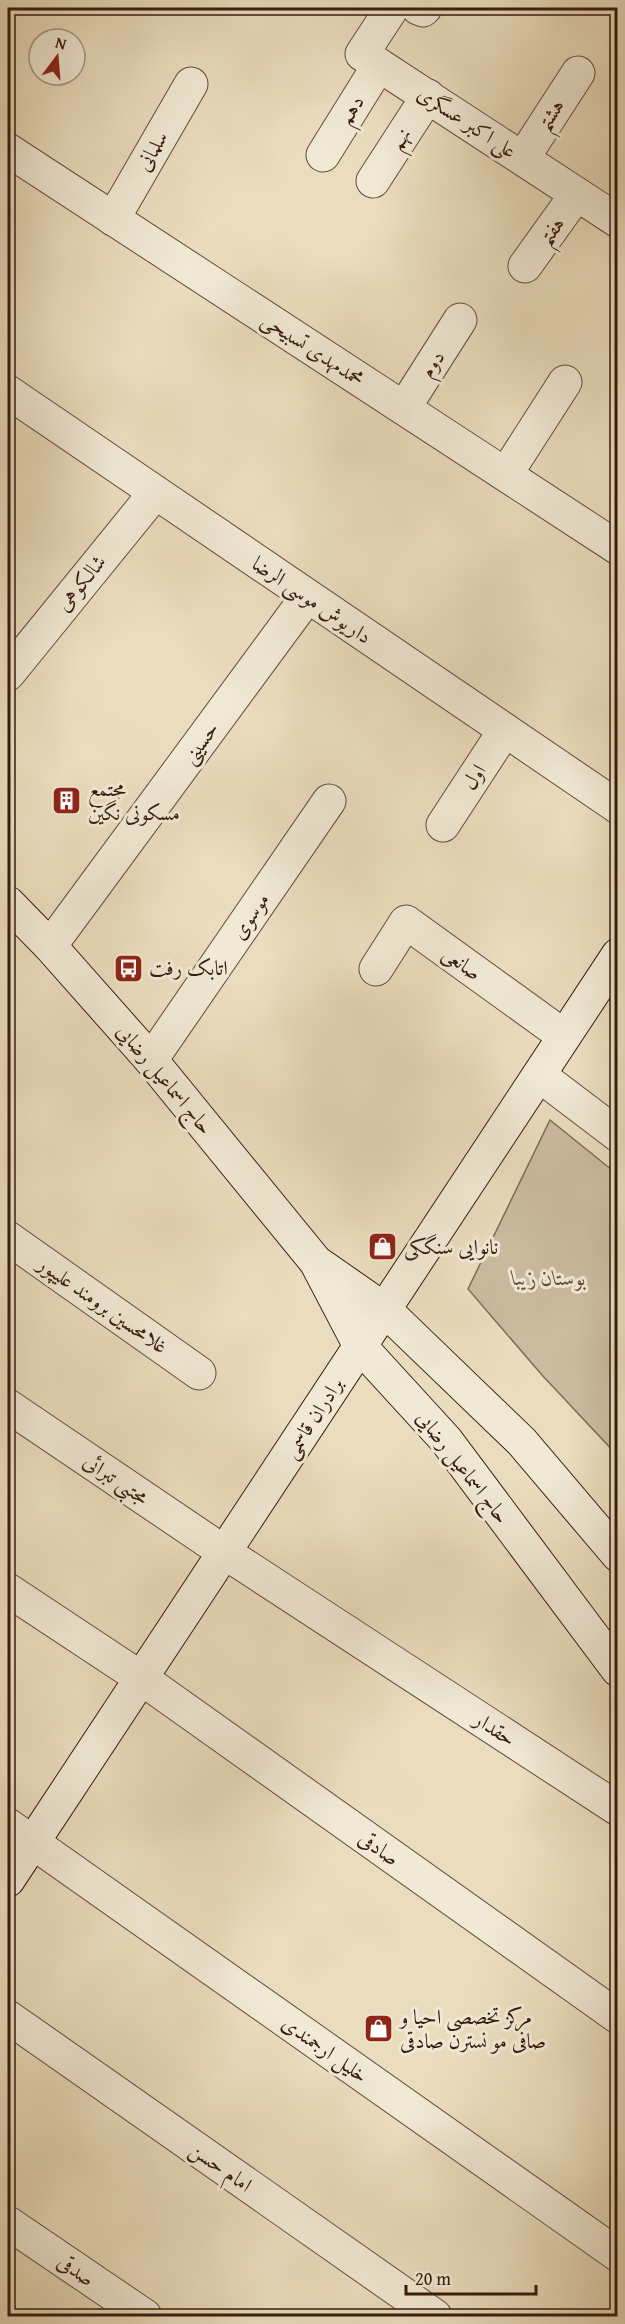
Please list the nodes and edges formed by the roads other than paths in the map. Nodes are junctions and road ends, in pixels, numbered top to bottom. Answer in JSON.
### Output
{"nodes":[{"id":1,"x":392,"y":8,"type":"edge"},
{"id":2,"x":418,"y":8,"type":"edge"},
{"id":3,"x":425,"y":8,"type":"edge"},
{"id":4,"x":379,"y":65,"type":"junction"},
{"id":5,"x":578,"y":73,"type":"dead end"},
{"id":6,"x":191,"y":84,"type":"dead end"},
{"id":7,"x":428,"y":96,"type":"junction"},
{"id":8,"x":8,"y":150,"type":"edge"},
{"id":9,"x":323,"y":156,"type":"dead end"},
{"id":10,"x":524,"y":158,"type":"junction"},
{"id":11,"x":374,"y":181,"type":"dead end"},
{"id":12,"x":576,"y":195,"type":"junction"},
{"id":13,"x":113,"y":219,"type":"junction"},
{"id":14,"x":618,"y":221,"type":"edge"},
{"id":15,"x":525,"y":266,"type":"dead end"},
{"id":16,"x":460,"y":320,"type":"dead end"},
{"id":17,"x":565,"y":382,"type":"dead end"},
{"id":18,"x":9,"y":396,"type":"edge"},
{"id":19,"x":404,"y":408,"type":"junction"},
{"id":20,"x":506,"y":474,"type":"junction"},
{"id":21,"x":155,"y":493,"type":"junction"},
{"id":22,"x":618,"y":548,"type":"edge"},
{"id":23,"x":308,"y":597,"type":"junction"},
{"id":24,"x":8,"y":674,"type":"edge"},
{"id":25,"x":505,"y":730,"type":"junction"},
{"id":26,"x":329,"y":801,"type":"dead end"},
{"id":27,"x":618,"y":807,"type":"edge"},
{"id":28,"x":443,"y":825,"type":"dead end"},
{"id":29,"x":8,"y":903,"type":"edge"},
{"id":30,"x":50,"y":946,"type":"junction"},
{"id":31,"x":618,"y":955,"type":"edge"},
{"id":32,"x":376,"y":969,"type":"dead end"},
{"id":33,"x":564,"y":1036,"type":"junction"},
{"id":34,"x":151,"y":1060,"type":"junction"},
{"id":35,"x":539,"y":1075,"type":"junction"},
{"id":36,"x":618,"y":1135,"type":"edge"},
{"id":37,"x":8,"y":1238,"type":"edge"},
{"id":38,"x":316,"y":1262,"type":"junction"},
{"id":39,"x":385,"y":1310,"type":"junction"},
{"id":40,"x":360,"y":1346,"type":"junction"},
{"id":41,"x":199,"y":1372,"type":"dead end"},
{"id":42,"x":8,"y":1406,"type":"edge"},
{"id":43,"x":224,"y":1552,"type":"junction"},
{"id":44,"x":618,"y":1555,"type":"edge"},
{"id":45,"x":8,"y":1590,"type":"edge"},
{"id":46,"x":372,"y":1649,"type":"joint"},
{"id":47,"x":618,"y":1670,"type":"edge"},
{"id":48,"x":141,"y":1678,"type":"junction"},
{"id":49,"x":618,"y":1809,"type":"edge"},
{"id":50,"x":20,"y":1833,"type":"edge"},
{"id":51,"x":8,"y":1880,"type":"edge"},
{"id":52,"x":8,"y":2017,"type":"edge"},
{"id":53,"x":618,"y":2017,"type":"edge"},
{"id":54,"x":8,"y":2223,"type":"edge"},
{"id":55,"x":618,"y":2255,"type":"edge"},
{"id":56,"x":145,"y":2316,"type":"edge"},
{"id":57,"x":435,"y":2316,"type":"edge"}],
"edges":[{"from":1,"to":4,"type":"street","name":"علی اکبر عسگری"},
{"from":2,"to":3,"type":"street"},
{"from":4,"to":7,"type":"street","name":"علی اکبر عسگری"},
{"from":4,"to":9,"type":"street","name":"دهم"},
{"from":5,"to":10,"type":"street","name":"هشتم"},
{"from":6,"to":13,"type":"street","name":"سلمانی"},
{"from":7,"to":10,"type":"street","name":"علی اکبر عسگری"},
{"from":7,"to":11,"type":"street","name":"نهم"},
{"from":8,"to":13,"type":"street","name":"محمدمهدی تسبیحی"},
{"from":10,"to":12,"type":"street","name":"علی اکبر عسگری"},
{"from":12,"to":14,"type":"street","name":"علی اکبر عسگری"},
{"from":12,"to":15,"type":"street","name":"هفتم"},
{"from":13,"to":19,"type":"street","name":"محمدمهدی تسبیحی"},
{"from":16,"to":19,"type":"street","name":"دوم"},
{"from":17,"to":20,"type":"street"},
{"from":18,"to":21,"type":"street","name":"داریوش موسی الرضا"},
{"from":19,"to":20,"type":"street","name":"محمدمهدی تسبیحی"},
{"from":20,"to":22,"type":"street","name":"محمدمهدی تسبیحی"},
{"from":21,"to":23,"type":"street","name":"داریوش موسی الرضا"},
{"from":21,"to":24,"type":"street","name":"شالکوهی"},
{"from":23,"to":25,"type":"street","name":"داریوش موسی الرضا"},
{"from":23,"to":30,"type":"street","name":"حسینی"},
{"from":25,"to":27,"type":"street","name":"داریوش موسی الرضا"},
{"from":25,"to":28,"type":"street","name":"اول"},
{"from":26,"to":34,"type":"street","name":"موسوی"},
{"from":29,"to":30,"type":"street","name":"حاج اسماعیل رضایی"},
{"from":30,"to":34,"type":"street","name":"حاج اسماعیل رضایی"},
{"from":31,"to":33,"type":"street","name":"برادران قاسمی"},
{"from":32,"to":33,"type":"street","name":"صانعی"},
{"from":33,"to":35,"type":"street","name":"برادران قاسمی"},
{"from":34,"to":38,"type":"street","name":"حاج اسماعیل رضایی"},
{"from":35,"to":36,"type":"street"},
{"from":35,"to":39,"type":"street","name":"برادران قاسمی"},
{"from":37,"to":41,"type":"street","name":"غلامحسین برومند علیپور"},
{"from":38,"to":39,"type":"street","name":"حاج اسماعیل رضایی"},
{"from":38,"to":40,"type":"street","name":"حاج اسماعیل رضایی"},
{"from":39,"to":40,"type":"street","name":"برادران قاسمی"},
{"from":39,"to":44,"type":"street","name":"حاج اسماعیل رضایی"},
{"from":40,"to":43,"type":"street","name":"برادران قاسمی"},
{"from":40,"to":47,"type":"street","name":"حاج اسماعیل رضایی"},
{"from":42,"to":43,"type":"street","name":"مجتبی تبرائی"},
{"from":43,"to":46,"type":"street","name":"مجتبی تبرائی"},
{"from":43,"to":48,"type":"street","name":"برادران قاسمی"},
{"from":45,"to":48,"type":"street","name":"صادقی"},
{"from":46,"to":49,"type":"street","name":"حقدار"},
{"from":48,"to":50,"type":"street","name":"برادران قاسمی"},
{"from":48,"to":53,"type":"street","name":"صادقی"},
{"from":50,"to":51,"type":"street","name":"برادران قاسمی"},
{"from":50,"to":55,"type":"street","name":"خلیل ارجمندی"},
{"from":52,"to":57,"type":"street","name":"امام حسن"},
{"from":54,"to":56,"type":"street","name":"صدقی"}]}
